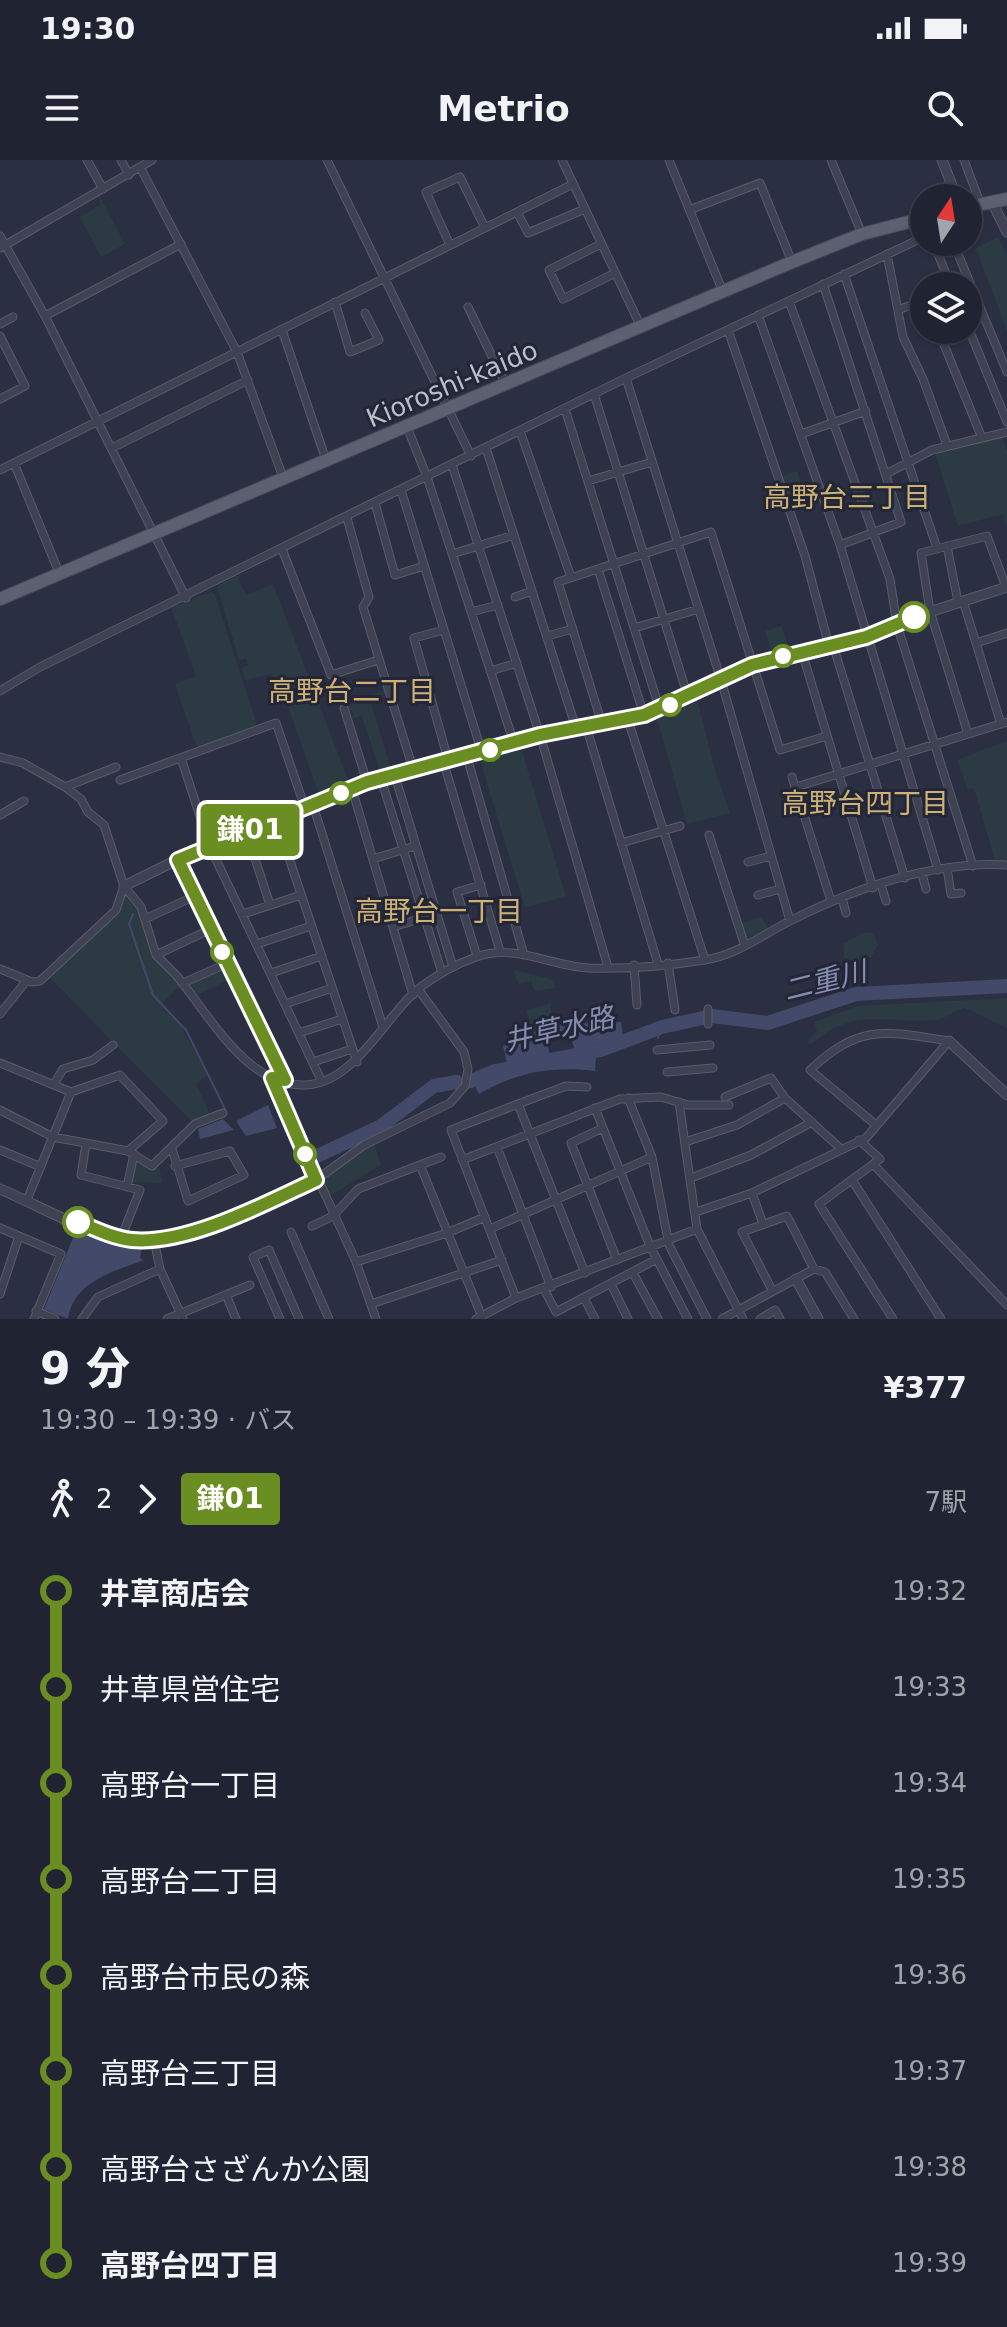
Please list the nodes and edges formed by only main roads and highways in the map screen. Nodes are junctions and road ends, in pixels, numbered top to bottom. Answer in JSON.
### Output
{"nodes":[{"id":1,"x":1007,"y":199,"type":"edge"},
{"id":2,"x":982,"y":204,"type":"edge"},
{"id":3,"x":910,"y":222,"type":"edge"},
{"id":4,"x":0,"y":599,"type":"edge"}],
"edges":[{"from":1,"to":2,"type":"main road"},
{"from":3,"to":4,"type":"main road","name":"Kioroshi-kaido"}]}
